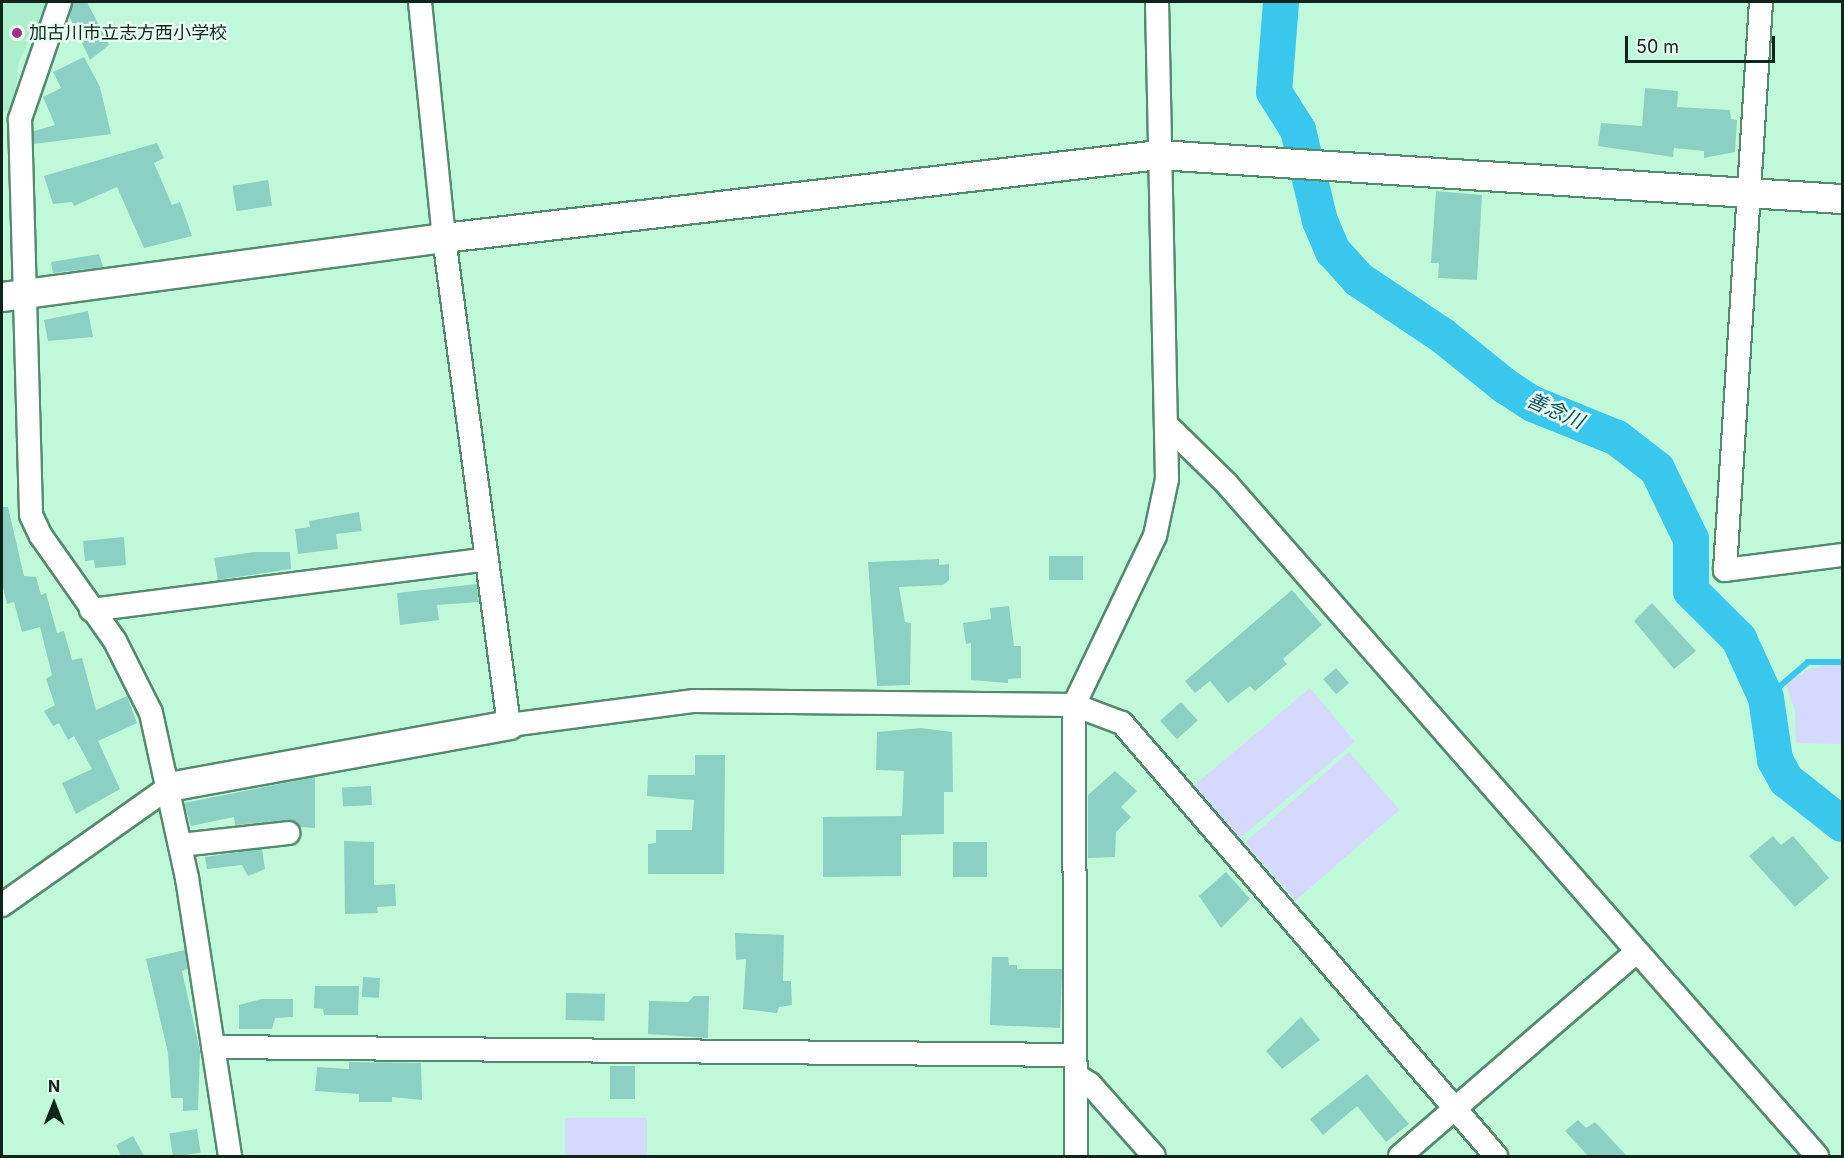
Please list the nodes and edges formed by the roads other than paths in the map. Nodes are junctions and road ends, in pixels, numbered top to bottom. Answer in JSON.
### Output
{"nodes":[{"id":1,"x":60,"y":2,"type":"edge"},
{"id":2,"x":420,"y":2,"type":"edge"},
{"id":3,"x":1157,"y":2,"type":"edge"},
{"id":4,"x":1761,"y":2,"type":"edge"},
{"id":5,"x":1159,"y":155,"type":"junction"},
{"id":6,"x":1750,"y":194,"type":"junction"},
{"id":7,"x":1842,"y":200,"type":"edge"},
{"id":8,"x":444,"y":238,"type":"junction"},
{"id":9,"x":14,"y":296,"type":"edge"},
{"id":10,"x":1167,"y":425,"type":"junction"},
{"id":11,"x":1842,"y":555,"type":"edge"},
{"id":12,"x":486,"y":558,"type":"junction"},
{"id":13,"x":91,"y":610,"type":"junction"},
{"id":14,"x":1074,"y":705,"type":"junction"},
{"id":15,"x":509,"y":725,"type":"junction"},
{"id":16,"x":170,"y":787,"type":"junction"},
{"id":17,"x":288,"y":833,"type":"dead end"},
{"id":18,"x":180,"y":844,"type":"junction"},
{"id":19,"x":2,"y":905,"type":"edge"},
{"id":20,"x":1636,"y":952,"type":"junction"},
{"id":21,"x":213,"y":1047,"type":"junction"},
{"id":22,"x":1075,"y":1065,"type":"junction"},
{"id":23,"x":1454,"y":1109,"type":"junction"},
{"id":24,"x":230,"y":1156,"type":"edge"},
{"id":25,"x":1076,"y":1156,"type":"edge"},
{"id":26,"x":1154,"y":1156,"type":"edge"},
{"id":27,"x":1400,"y":1156,"type":"edge"},
{"id":28,"x":1496,"y":1156,"type":"edge"},
{"id":29,"x":1817,"y":1156,"type":"edge"}],
"edges":[{"from":1,"to":9,"type":"street"},
{"from":2,"to":8,"type":"street"},
{"from":3,"to":5,"type":"street"},
{"from":4,"to":6,"type":"street"},
{"from":5,"to":6,"type":"street"},
{"from":5,"to":8,"type":"street"},
{"from":5,"to":10,"type":"street"},
{"from":6,"to":7,"type":"street"},
{"from":6,"to":11,"type":"street"},
{"from":8,"to":9,"type":"street"},
{"from":8,"to":12,"type":"street"},
{"from":9,"to":13,"type":"street"},
{"from":10,"to":14,"type":"street"},
{"from":10,"to":20,"type":"street"},
{"from":12,"to":13,"type":"street"},
{"from":12,"to":15,"type":"street"},
{"from":13,"to":16,"type":"street"},
{"from":14,"to":15,"type":"street"},
{"from":14,"to":22,"type":"street"},
{"from":14,"to":23,"type":"street"},
{"from":15,"to":16,"type":"street"},
{"from":16,"to":18,"type":"street"},
{"from":16,"to":19,"type":"street"},
{"from":17,"to":18,"type":"street"},
{"from":18,"to":21,"type":"street"},
{"from":20,"to":23,"type":"street"},
{"from":20,"to":29,"type":"street"},
{"from":21,"to":22,"type":"street"},
{"from":21,"to":24,"type":"street"},
{"from":22,"to":25,"type":"street"},
{"from":22,"to":26,"type":"street"},
{"from":23,"to":27,"type":"street"},
{"from":23,"to":28,"type":"street"}]}
